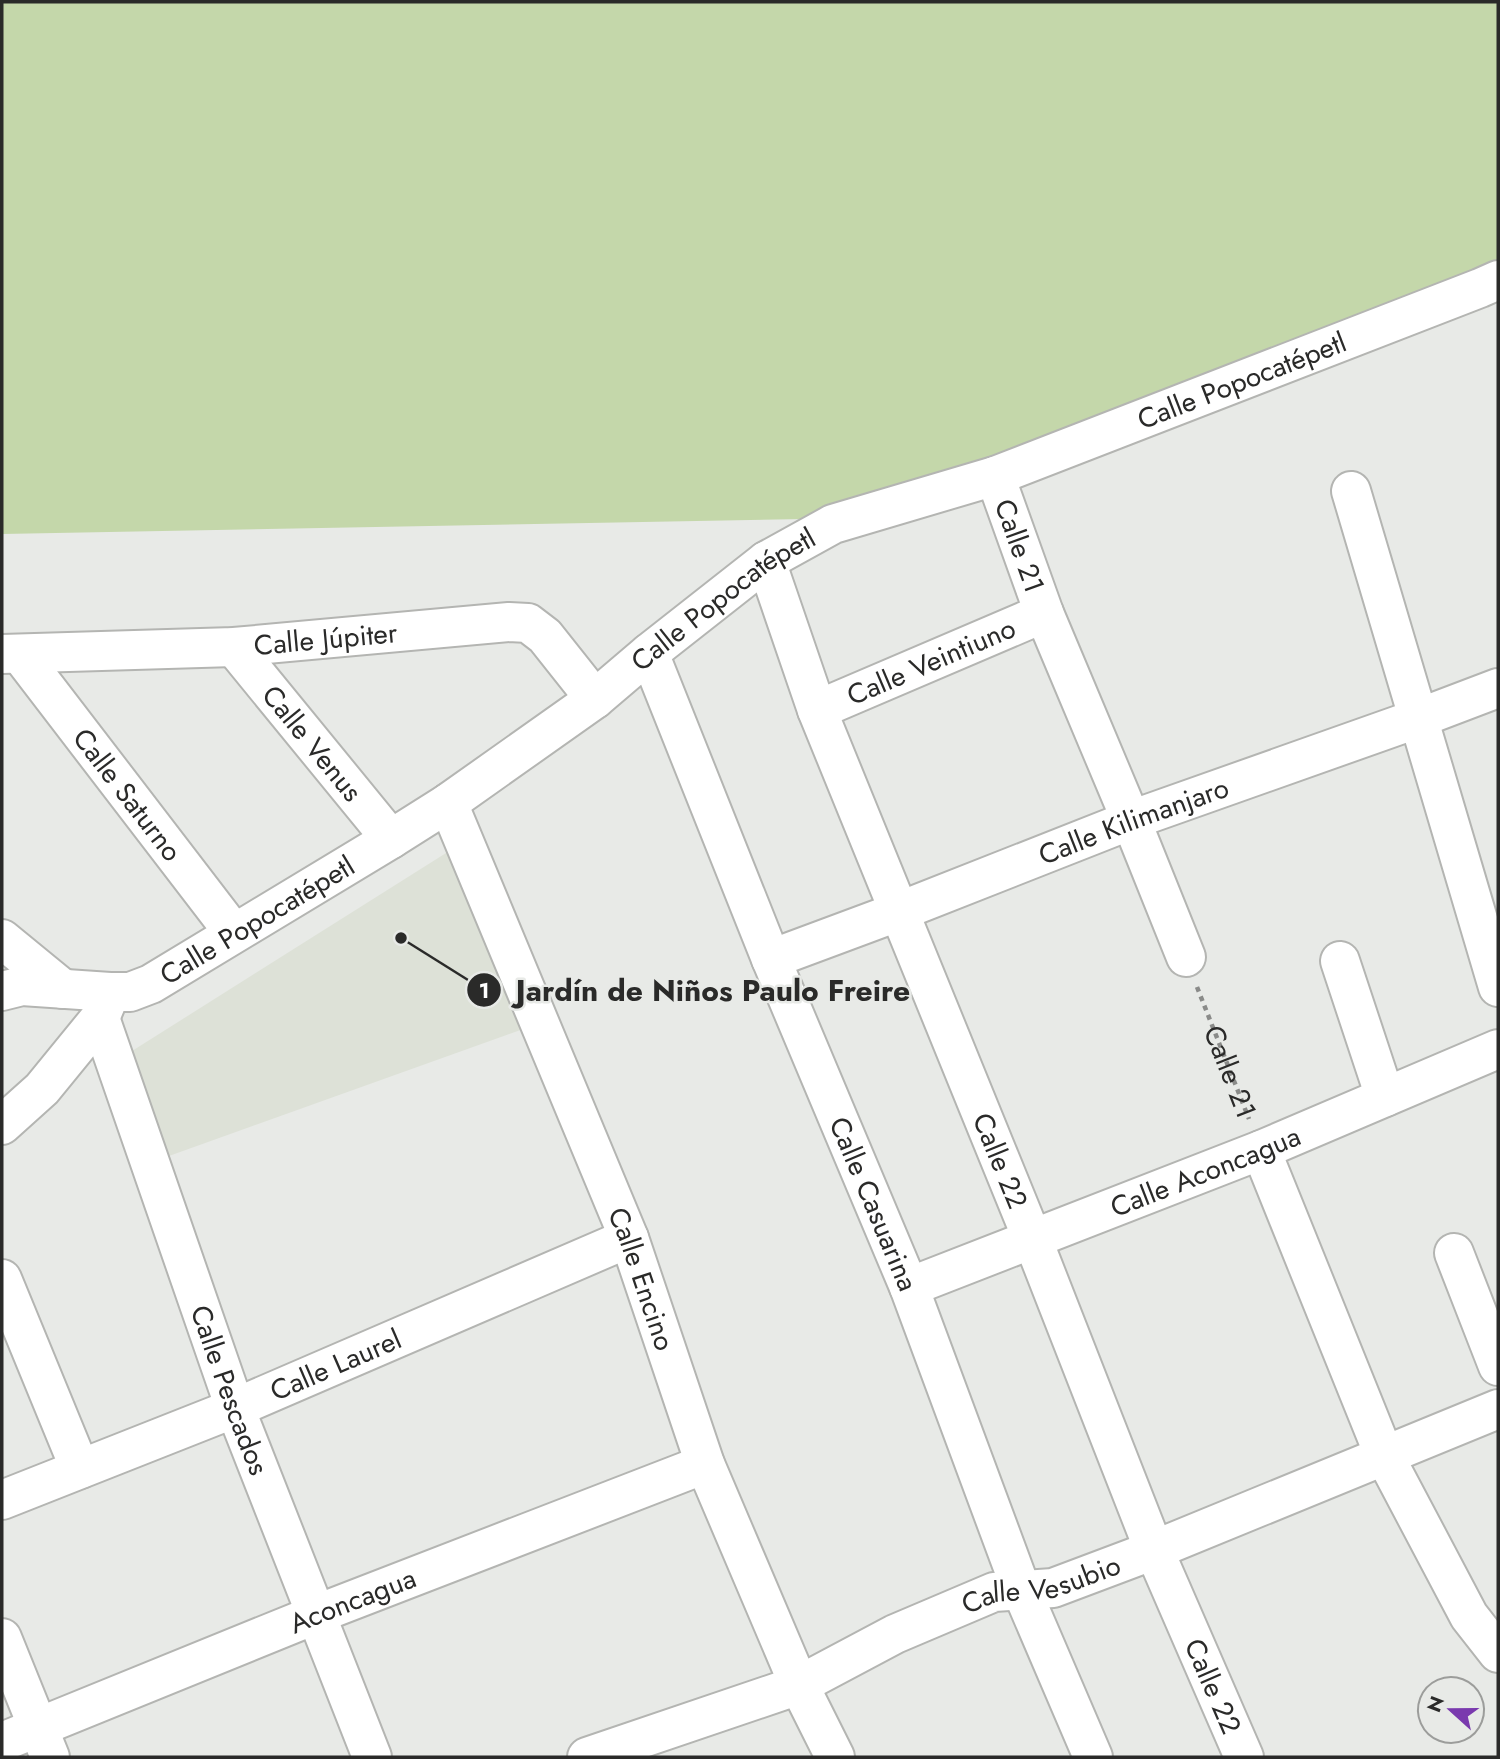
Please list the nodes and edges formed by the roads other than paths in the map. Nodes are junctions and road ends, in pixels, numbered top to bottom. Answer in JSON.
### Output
{"nodes":[{"id":1,"x":1498,"y":280,"type":"edge"},
{"id":2,"x":995,"y":476,"type":"junction"},
{"id":3,"x":1351,"y":491,"type":"dead end"},
{"id":4,"x":766,"y":561,"type":"junction"},
{"id":5,"x":1044,"y":613,"type":"junction"},
{"id":6,"x":234,"y":647,"type":"junction"},
{"id":7,"x":649,"y":653,"type":"junction"},
{"id":8,"x":11,"y":654,"type":"edge"},
{"id":9,"x":1498,"y":688,"type":"edge"},
{"id":10,"x":595,"y":699,"type":"junction"},
{"id":11,"x":817,"y":710,"type":"junction"},
{"id":12,"x":1419,"y":718,"type":"junction"},
{"id":13,"x":448,"y":803,"type":"junction"},
{"id":14,"x":1131,"y":820,"type":"junction"},
{"id":15,"x":391,"y":839,"type":"junction"},
{"id":16,"x":900,"y":911,"type":"junction"},
{"id":17,"x":234,"y":933,"type":"junction"},
{"id":18,"x":2,"y":939,"type":"edge"},
{"id":19,"x":1186,"y":957,"type":"road end"},
{"id":20,"x":771,"y":958,"type":"junction"},
{"id":21,"x":1340,"y":961,"type":"dead end"},
{"id":22,"x":1498,"y":987,"type":"edge"},
{"id":23,"x":62,"y":989,"type":"junction"},
{"id":24,"x":2,"y":991,"type":"edge"},
{"id":25,"x":105,"y":1005,"type":"junction"},
{"id":26,"x":1498,"y":1049,"type":"edge"},
{"id":27,"x":1385,"y":1097,"type":"junction"},
{"id":28,"x":2,"y":1125,"type":"edge"},
{"id":29,"x":1261,"y":1150,"type":"junction"},
{"id":30,"x":629,"y":1238,"type":"junction"},
{"id":31,"x":1032,"y":1238,"type":"junction"},
{"id":32,"x":1454,"y":1253,"type":"dead end"},
{"id":33,"x":2,"y":1279,"type":"edge"},
{"id":34,"x":909,"y":1287,"type":"junction"},
{"id":35,"x":1498,"y":1366,"type":"edge"},
{"id":36,"x":236,"y":1408,"type":"junction"},
{"id":37,"x":1498,"y":1409,"type":"edge"},
{"id":38,"x":1384,"y":1455,"type":"junction"},
{"id":39,"x":705,"y":1464,"type":"junction"},
{"id":40,"x":80,"y":1469,"type":"junction"},
{"id":41,"x":2,"y":1500,"type":"edge"},
{"id":42,"x":1154,"y":1550,"type":"junction"},
{"id":43,"x":1021,"y":1589,"type":"junction"},
{"id":44,"x":317,"y":1614,"type":"junction"},
{"id":45,"x":2,"y":1638,"type":"edge"},
{"id":46,"x":1498,"y":1653,"type":"edge"},
{"id":47,"x":799,"y":1685,"type":"junction"},
{"id":48,"x":2,"y":1742,"type":"edge"},
{"id":49,"x":44,"y":1743,"type":"edge"},
{"id":50,"x":372,"y":1757,"type":"edge"},
{"id":51,"x":586,"y":1757,"type":"edge"},
{"id":52,"x":835,"y":1757,"type":"edge"},
{"id":53,"x":1093,"y":1757,"type":"edge"},
{"id":54,"x":1244,"y":1757,"type":"edge"}],
"edges":[{"from":1,"to":2,"type":"street","name":"Calle Popocatépetl"},
{"from":2,"to":4,"type":"street","name":"Calle Popocatépetl"},
{"from":2,"to":5,"type":"street","name":"Calle 21"},
{"from":3,"to":12,"type":"street"},
{"from":4,"to":7,"type":"street","name":"Calle Popocatépetl"},
{"from":4,"to":11,"type":"street","name":"Calle 22"},
{"from":5,"to":11,"type":"street","name":"Calle Veintiuno"},
{"from":5,"to":14,"type":"street","name":"Calle 21"},
{"from":6,"to":8,"type":"street","name":"Calle Júpiter"},
{"from":6,"to":10,"type":"street","name":"Calle Júpiter"},
{"from":6,"to":15,"type":"street","name":"Calle Venus"},
{"from":7,"to":10,"type":"street","name":"Calle Popocatépetl"},
{"from":7,"to":20,"type":"street","name":"Calle Casuarina"},
{"from":8,"to":17,"type":"street","name":"Calle Saturno"},
{"from":9,"to":12,"type":"street","name":"Calle Kilimanjaro"},
{"from":10,"to":13,"type":"street","name":"Calle Popocatépetl"},
{"from":11,"to":16,"type":"street","name":"Calle 22"},
{"from":12,"to":14,"type":"street","name":"Calle Kilimanjaro"},
{"from":12,"to":22,"type":"street"},
{"from":13,"to":15,"type":"street","name":"Calle Popocatépetl"},
{"from":13,"to":30,"type":"street","name":"Calle Encino"},
{"from":14,"to":16,"type":"street","name":"Calle Kilimanjaro"},
{"from":14,"to":19,"type":"street","name":"Calle 21"},
{"from":15,"to":17,"type":"street","name":"Calle Popocatépetl"},
{"from":16,"to":20,"type":"street","name":"Calle Kilimanjaro"},
{"from":16,"to":31,"type":"street","name":"Calle 22"},
{"from":17,"to":25,"type":"street","name":"Calle Popocatépetl"},
{"from":18,"to":23,"type":"street"},
{"from":20,"to":34,"type":"street","name":"Calle Casuarina"},
{"from":21,"to":27,"type":"street"},
{"from":23,"to":24,"type":"street","name":"Calle Popocatépetl"},
{"from":23,"to":25,"type":"street","name":"Calle Popocatépetl"},
{"from":25,"to":28,"type":"street"},
{"from":25,"to":36,"type":"street","name":"Calle Pescados"},
{"from":26,"to":27,"type":"street","name":"Calle Aconcagua"},
{"from":27,"to":29,"type":"street","name":"Calle Aconcagua"},
{"from":29,"to":31,"type":"street","name":"Calle Aconcagua"},
{"from":29,"to":38,"type":"street","name":"Calle 21"},
{"from":30,"to":36,"type":"street","name":"Calle Laurel"},
{"from":30,"to":39,"type":"street","name":"Calle Encino"},
{"from":31,"to":34,"type":"street","name":"Calle Aconcagua"},
{"from":31,"to":42,"type":"street","name":"Calle 22"},
{"from":32,"to":35,"type":"street"},
{"from":33,"to":40,"type":"street"},
{"from":34,"to":43,"type":"street","name":"Calle Casuarina"},
{"from":36,"to":40,"type":"street","name":"Calle Laurel"},
{"from":36,"to":44,"type":"street","name":"Calle Pescados"},
{"from":37,"to":38,"type":"street","name":"Calle Vesubio"},
{"from":38,"to":42,"type":"street","name":"Calle Vesubio"},
{"from":38,"to":46,"type":"street","name":"Calle 21"},
{"from":39,"to":44,"type":"street","name":"Aconcagua"},
{"from":39,"to":47,"type":"street","name":"Calle Encino"},
{"from":40,"to":41,"type":"street","name":"Calle Laurel"},
{"from":42,"to":43,"type":"street","name":"Calle Vesubio"},
{"from":42,"to":54,"type":"street","name":"Calle 22"},
{"from":43,"to":47,"type":"street","name":"Calle Vesubio"},
{"from":43,"to":53,"type":"street","name":"Calle Casuarina"},
{"from":44,"to":49,"type":"street","name":"Aconcagua"},
{"from":44,"to":50,"type":"street","name":"Calle Pescados"},
{"from":45,"to":49,"type":"street"},
{"from":47,"to":51,"type":"street","name":"Calle Vesubio"},
{"from":47,"to":52,"type":"street","name":"Calle Encino"},
{"from":48,"to":49,"type":"street","name":"Aconcagua"}]}
